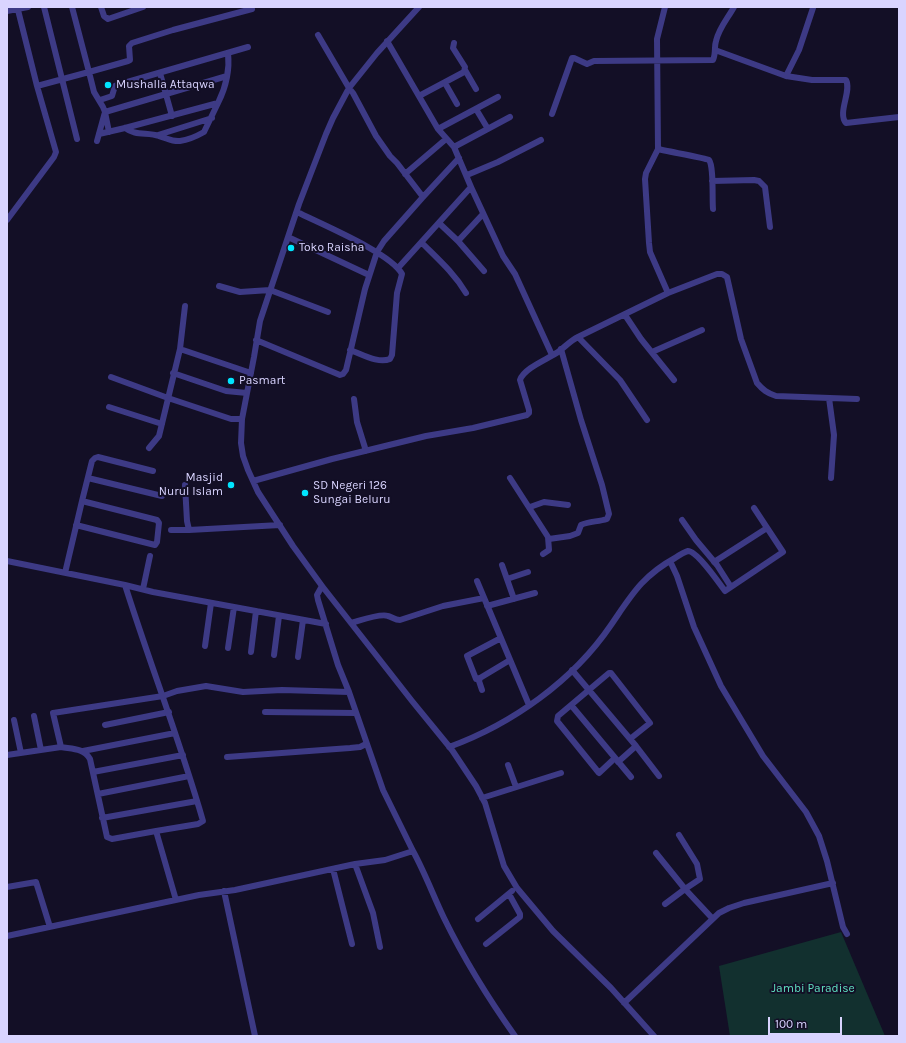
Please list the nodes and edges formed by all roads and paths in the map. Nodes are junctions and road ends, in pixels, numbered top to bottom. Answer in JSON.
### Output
{"nodes":[{"id":1,"x":28,"y":7,"type":"edge"},
{"id":2,"x":44,"y":7,"type":"edge"},
{"id":3,"x":72,"y":7,"type":"edge"},
{"id":4,"x":101,"y":7,"type":"edge"},
{"id":5,"x":143,"y":7,"type":"edge"},
{"id":6,"x":665,"y":7,"type":"edge"},
{"id":7,"x":734,"y":7,"type":"edge"},
{"id":8,"x":813,"y":8,"type":"dead end"},
{"id":9,"x":252,"y":9,"type":"dead end"},
{"id":10,"x":414,"y":9,"type":"edge"},
{"id":11,"x":18,"y":10,"type":"junction"},
{"id":12,"x":123,"y":10,"type":"edge"},
{"id":13,"x":7,"y":11,"type":"edge"},
{"id":14,"x":318,"y":35,"type":"dead end"},
{"id":15,"x":387,"y":41,"type":"junction"},
{"id":16,"x":454,"y":43,"type":"dead end"},
{"id":17,"x":248,"y":47,"type":"dead end"},
{"id":18,"x":715,"y":50,"type":"junction"},
{"id":19,"x":228,"y":53,"type":"junction"},
{"id":20,"x":658,"y":59,"type":"junction"},
{"id":21,"x":465,"y":70,"type":"junction"},
{"id":22,"x":89,"y":72,"type":"junction"},
{"id":23,"x":160,"y":73,"type":"junction"},
{"id":24,"x":227,"y":76,"type":"junction"},
{"id":25,"x":786,"y":76,"type":"junction"},
{"id":26,"x":62,"y":80,"type":"junction"},
{"id":27,"x":445,"y":83,"type":"junction"},
{"id":28,"x":37,"y":86,"type":"junction"},
{"id":29,"x":349,"y":88,"type":"junction"},
{"id":30,"x":476,"y":89,"type":"dead end"},
{"id":31,"x":166,"y":94,"type":"junction"},
{"id":32,"x":419,"y":96,"type":"junction"},
{"id":33,"x":498,"y":97,"type":"dead end"},
{"id":34,"x":100,"y":100,"type":"junction"},
{"id":35,"x":218,"y":103,"type":"junction"},
{"id":36,"x":457,"y":104,"type":"dead end"},
{"id":37,"x":476,"y":109,"type":"junction"},
{"id":38,"x":105,"y":112,"type":"junction"},
{"id":39,"x":552,"y":114,"type":"dead end"},
{"id":40,"x":172,"y":116,"type":"junction"},
{"id":41,"x":510,"y":117,"type":"dead end"},
{"id":42,"x":899,"y":117,"type":"edge"},
{"id":43,"x":212,"y":118,"type":"junction"},
{"id":44,"x":125,"y":128,"type":"junction"},
{"id":45,"x":438,"y":129,"type":"junction"},
{"id":46,"x":488,"y":129,"type":"junction"},
{"id":47,"x":109,"y":132,"type":"junction"},
{"id":48,"x":100,"y":134,"type":"junction"},
{"id":49,"x":158,"y":135,"type":"junction"},
{"id":50,"x":77,"y":139,"type":"dead end"},
{"id":51,"x":446,"y":139,"type":"junction"},
{"id":52,"x":541,"y":140,"type":"dead end"},
{"id":53,"x":97,"y":141,"type":"dead end"},
{"id":54,"x":454,"y":147,"type":"junction"},
{"id":55,"x":658,"y":149,"type":"junction"},
{"id":56,"x":460,"y":158,"type":"junction"},
{"id":57,"x":405,"y":174,"type":"junction"},
{"id":58,"x":467,"y":175,"type":"junction"},
{"id":59,"x":712,"y":181,"type":"junction"},
{"id":60,"x":471,"y":187,"type":"junction"},
{"id":61,"x":423,"y":197,"type":"junction"},
{"id":62,"x":713,"y":209,"type":"dead end"},
{"id":63,"x":297,"y":212,"type":"junction"},
{"id":64,"x":483,"y":214,"type":"junction"},
{"id":65,"x":7,"y":220,"type":"edge"},
{"id":66,"x":439,"y":223,"type":"junction"},
{"id":67,"x":770,"y":227,"type":"dead end"},
{"id":68,"x":288,"y":237,"type":"junction"},
{"id":69,"x":458,"y":241,"type":"junction"},
{"id":70,"x":422,"y":243,"type":"junction"},
{"id":71,"x":377,"y":252,"type":"junction"},
{"id":72,"x":398,"y":268,"type":"junction"},
{"id":73,"x":484,"y":271,"type":"dead end"},
{"id":74,"x":369,"y":275,"type":"junction"},
{"id":75,"x":219,"y":286,"type":"dead end"},
{"id":76,"x":270,"y":290,"type":"junction"},
{"id":77,"x":466,"y":293,"type":"dead end"},
{"id":78,"x":668,"y":293,"type":"junction"},
{"id":79,"x":186,"y":306,"type":"dead end"},
{"id":80,"x":328,"y":312,"type":"dead end"},
{"id":81,"x":625,"y":315,"type":"junction"},
{"id":82,"x":702,"y":330,"type":"dead end"},
{"id":83,"x":578,"y":336,"type":"junction"},
{"id":84,"x":256,"y":340,"type":"junction"},
{"id":85,"x":180,"y":349,"type":"junction"},
{"id":86,"x":350,"y":350,"type":"junction"},
{"id":87,"x":561,"y":350,"type":"junction"},
{"id":88,"x":652,"y":352,"type":"junction"},
{"id":89,"x":552,"y":355,"type":"junction"},
{"id":90,"x":174,"y":373,"type":"junction"},
{"id":91,"x":251,"y":373,"type":"junction"},
{"id":92,"x":111,"y":377,"type":"dead end"},
{"id":93,"x":674,"y":380,"type":"dead end"},
{"id":94,"x":247,"y":393,"type":"junction"},
{"id":95,"x":168,"y":398,"type":"junction"},
{"id":96,"x":829,"y":398,"type":"junction"},
{"id":97,"x":354,"y":399,"type":"dead end"},
{"id":98,"x":857,"y":399,"type":"dead end"},
{"id":99,"x":109,"y":407,"type":"dead end"},
{"id":100,"x":242,"y":419,"type":"junction"},
{"id":101,"x":647,"y":420,"type":"dead end"},
{"id":102,"x":162,"y":424,"type":"junction"},
{"id":103,"x":148,"y":448,"type":"dead end"},
{"id":104,"x":366,"y":451,"type":"junction"},
{"id":105,"x":153,"y":471,"type":"dead end"},
{"id":106,"x":88,"y":478,"type":"junction"},
{"id":107,"x":510,"y":478,"type":"dead end"},
{"id":108,"x":831,"y":478,"type":"dead end"},
{"id":109,"x":253,"y":481,"type":"junction"},
{"id":110,"x":185,"y":485,"type":"dead end"},
{"id":111,"x":162,"y":496,"type":"dead end"},
{"id":112,"x":82,"y":501,"type":"junction"},
{"id":113,"x":568,"y":505,"type":"dead end"},
{"id":114,"x":530,"y":507,"type":"junction"},
{"id":115,"x":754,"y":508,"type":"dead end"},
{"id":116,"x":682,"y":520,"type":"dead end"},
{"id":117,"x":76,"y":525,"type":"junction"},
{"id":118,"x":280,"y":525,"type":"junction"},
{"id":119,"x":767,"y":528,"type":"junction"},
{"id":120,"x":171,"y":530,"type":"dead end"},
{"id":121,"x":189,"y":530,"type":"junction"},
{"id":122,"x":549,"y":539,"type":"junction"},
{"id":123,"x":543,"y":554,"type":"dead end"},
{"id":124,"x":150,"y":556,"type":"dead end"},
{"id":125,"x":7,"y":561,"type":"edge"},
{"id":126,"x":670,"y":561,"type":"junction"},
{"id":127,"x":714,"y":562,"type":"junction"},
{"id":128,"x":502,"y":565,"type":"dead end"},
{"id":129,"x":528,"y":572,"type":"dead end"},
{"id":130,"x":65,"y":573,"type":"junction"},
{"id":131,"x":507,"y":579,"type":"junction"},
{"id":132,"x":477,"y":581,"type":"dead end"},
{"id":133,"x":125,"y":585,"type":"junction"},
{"id":134,"x":322,"y":586,"type":"junction"},
{"id":135,"x":731,"y":587,"type":"junction"},
{"id":136,"x":143,"y":589,"type":"junction"},
{"id":137,"x":535,"y":593,"type":"dead end"},
{"id":138,"x":484,"y":598,"type":"junction"},
{"id":139,"x":514,"y":599,"type":"junction"},
{"id":140,"x":211,"y":603,"type":"junction"},
{"id":141,"x":487,"y":606,"type":"junction"},
{"id":142,"x":234,"y":607,"type":"junction"},
{"id":143,"x":256,"y":611,"type":"junction"},
{"id":144,"x":279,"y":616,"type":"junction"},
{"id":145,"x":303,"y":620,"type":"junction"},
{"id":146,"x":350,"y":623,"type":"junction"},
{"id":147,"x":326,"y":624,"type":"junction"},
{"id":148,"x":500,"y":638,"type":"junction"},
{"id":149,"x":205,"y":646,"type":"dead end"},
{"id":150,"x":228,"y":648,"type":"dead end"},
{"id":151,"x":251,"y":652,"type":"dead end"},
{"id":152,"x":274,"y":654,"type":"dead end"},
{"id":153,"x":298,"y":657,"type":"dead end"},
{"id":154,"x":510,"y":660,"type":"junction"},
{"id":155,"x":572,"y":670,"type":"junction"},
{"id":156,"x":480,"y":678,"type":"junction"},
{"id":157,"x":482,"y":690,"type":"dead end"},
{"id":158,"x":588,"y":690,"type":"junction"},
{"id":159,"x":349,"y":692,"type":"junction"},
{"id":160,"x":163,"y":696,"type":"junction"},
{"id":161,"x":529,"y":705,"type":"junction"},
{"id":162,"x":571,"y":705,"type":"junction"},
{"id":163,"x":168,"y":712,"type":"junction"},
{"id":164,"x":266,"y":712,"type":"dead end"},
{"id":165,"x":356,"y":713,"type":"junction"},
{"id":166,"x":34,"y":716,"type":"dead end"},
{"id":167,"x":14,"y":720,"type":"dead end"},
{"id":168,"x":105,"y":724,"type":"dead end"},
{"id":169,"x":176,"y":733,"type":"junction"},
{"id":170,"x":630,"y":739,"type":"junction"},
{"id":171,"x":366,"y":744,"type":"junction"},
{"id":172,"x":636,"y":746,"type":"junction"},
{"id":173,"x":61,"y":747,"type":"junction"},
{"id":174,"x":41,"y":750,"type":"junction"},
{"id":175,"x":83,"y":751,"type":"junction"},
{"id":176,"x":452,"y":751,"type":"junction"},
{"id":177,"x":21,"y":753,"type":"junction"},
{"id":178,"x":7,"y":755,"type":"edge"},
{"id":179,"x":183,"y":755,"type":"junction"},
{"id":180,"x":227,"y":757,"type":"dead end"},
{"id":181,"x":616,"y":760,"type":"junction"},
{"id":182,"x":508,"y":765,"type":"dead end"},
{"id":183,"x":93,"y":772,"type":"junction"},
{"id":184,"x":561,"y":773,"type":"dead end"},
{"id":185,"x":189,"y":776,"type":"junction"},
{"id":186,"x":659,"y":776,"type":"dead end"},
{"id":187,"x":631,"y":777,"type":"dead end"},
{"id":188,"x":516,"y":787,"type":"junction"},
{"id":189,"x":98,"y":794,"type":"junction"},
{"id":190,"x":482,"y":798,"type":"junction"},
{"id":191,"x":197,"y":801,"type":"junction"},
{"id":192,"x":102,"y":818,"type":"junction"},
{"id":193,"x":156,"y":831,"type":"junction"},
{"id":194,"x":679,"y":835,"type":"dead end"},
{"id":195,"x":413,"y":851,"type":"junction"},
{"id":196,"x":656,"y":853,"type":"dead end"},
{"id":197,"x":355,"y":864,"type":"junction"},
{"id":198,"x":333,"y":869,"type":"junction"},
{"id":199,"x":833,"y":883,"type":"junction"},
{"id":200,"x":7,"y":887,"type":"edge"},
{"id":201,"x":517,"y":888,"type":"junction"},
{"id":202,"x":684,"y":889,"type":"junction"},
{"id":203,"x":224,"y":891,"type":"junction"},
{"id":204,"x":509,"y":894,"type":"junction"},
{"id":205,"x":176,"y":900,"type":"junction"},
{"id":206,"x":664,"y":904,"type":"dead end"},
{"id":207,"x":712,"y":918,"type":"junction"},
{"id":208,"x":478,"y":919,"type":"dead end"},
{"id":209,"x":50,"y":927,"type":"junction"},
{"id":210,"x":847,"y":934,"type":"dead end"},
{"id":211,"x":7,"y":936,"type":"edge"},
{"id":212,"x":352,"y":944,"type":"dead end"},
{"id":213,"x":486,"y":944,"type":"dead end"},
{"id":214,"x":380,"y":948,"type":"dead end"},
{"id":215,"x":624,"y":1003,"type":"junction"},
{"id":216,"x":255,"y":1036,"type":"edge"},
{"id":217,"x":515,"y":1036,"type":"edge"},
{"id":218,"x":654,"y":1036,"type":"edge"}],
"edges":[{"from":1,"to":11,"type":"street"},
{"from":2,"to":26,"type":"street"},
{"from":3,"to":22,"type":"street"},
{"from":4,"to":12,"type":"street"},
{"from":5,"to":12,"type":"street"},
{"from":6,"to":20,"type":"street"},
{"from":7,"to":18,"type":"street"},
{"from":8,"to":25,"type":"street"},
{"from":9,"to":22,"type":"street"},
{"from":10,"to":15,"type":"street"},
{"from":11,"to":13,"type":"street"},
{"from":11,"to":28,"type":"street"},
{"from":14,"to":29,"type":"street"},
{"from":15,"to":29,"type":"street"},
{"from":15,"to":32,"type":"street"},
{"from":16,"to":21,"type":"street"},
{"from":17,"to":19,"type":"street"},
{"from":18,"to":20,"type":"street"},
{"from":18,"to":25,"type":"street"},
{"from":19,"to":23,"type":"street"},
{"from":19,"to":24,"type":"street"},
{"from":20,"to":39,"type":"street"},
{"from":20,"to":55,"type":"street"},
{"from":21,"to":27,"type":"street"},
{"from":21,"to":30,"type":"street"},
{"from":22,"to":26,"type":"street"},
{"from":22,"to":34,"type":"street"},
{"from":23,"to":31,"type":"street"},
{"from":23,"to":34,"type":"street"},
{"from":24,"to":31,"type":"street"},
{"from":24,"to":35,"type":"street"},
{"from":25,"to":42,"type":"street"},
{"from":26,"to":28,"type":"street"},
{"from":26,"to":50,"type":"street"},
{"from":27,"to":32,"type":"street"},
{"from":27,"to":36,"type":"street"},
{"from":28,"to":65,"type":"street"},
{"from":29,"to":57,"type":"street"},
{"from":29,"to":63,"type":"street"},
{"from":31,"to":38,"type":"street"},
{"from":31,"to":40,"type":"street"},
{"from":32,"to":45,"type":"street"},
{"from":33,"to":37,"type":"street"},
{"from":34,"to":38,"type":"street"},
{"from":35,"to":40,"type":"street"},
{"from":35,"to":43,"type":"street"},
{"from":37,"to":45,"type":"street"},
{"from":37,"to":46,"type":"street"},
{"from":38,"to":47,"type":"street"},
{"from":38,"to":48,"type":"street"},
{"from":40,"to":44,"type":"street"},
{"from":41,"to":46,"type":"street"},
{"from":43,"to":49,"type":"street"},
{"from":43,"to":49,"type":"street"},
{"from":44,"to":47,"type":"street"},
{"from":44,"to":49,"type":"street"},
{"from":45,"to":51,"type":"street"},
{"from":46,"to":54,"type":"street"},
{"from":47,"to":48,"type":"street"},
{"from":48,"to":53,"type":"street"},
{"from":51,"to":54,"type":"street"},
{"from":51,"to":57,"type":"street"},
{"from":52,"to":58,"type":"street"},
{"from":54,"to":56,"type":"street"},
{"from":55,"to":59,"type":"street"},
{"from":55,"to":78,"type":"street"},
{"from":56,"to":58,"type":"street"},
{"from":56,"to":61,"type":"street"},
{"from":57,"to":61,"type":"street"},
{"from":58,"to":60,"type":"street"},
{"from":59,"to":62,"type":"street"},
{"from":59,"to":67,"type":"street"},
{"from":60,"to":64,"type":"street"},
{"from":60,"to":66,"type":"street"},
{"from":61,"to":71,"type":"street"},
{"from":63,"to":68,"type":"street"},
{"from":63,"to":71,"type":"street"},
{"from":64,"to":69,"type":"street"},
{"from":64,"to":89,"type":"street"},
{"from":66,"to":69,"type":"street"},
{"from":66,"to":70,"type":"street"},
{"from":68,"to":74,"type":"street"},
{"from":68,"to":76,"type":"street"},
{"from":69,"to":73,"type":"street"},
{"from":70,"to":72,"type":"street"},
{"from":70,"to":77,"type":"street"},
{"from":71,"to":72,"type":"street"},
{"from":71,"to":74,"type":"street"},
{"from":72,"to":86,"type":"street"},
{"from":74,"to":86,"type":"street"},
{"from":75,"to":76,"type":"street"},
{"from":76,"to":80,"type":"street"},
{"from":76,"to":84,"type":"street"},
{"from":78,"to":81,"type":"street"},
{"from":78,"to":96,"type":"street"},
{"from":79,"to":85,"type":"street"},
{"from":81,"to":83,"type":"street"},
{"from":81,"to":88,"type":"street"},
{"from":82,"to":88,"type":"street"},
{"from":83,"to":87,"type":"street"},
{"from":83,"to":101,"type":"street"},
{"from":84,"to":86,"type":"street"},
{"from":84,"to":91,"type":"street"},
{"from":85,"to":90,"type":"street"},
{"from":85,"to":91,"type":"street"},
{"from":87,"to":89,"type":"street"},
{"from":87,"to":122,"type":"street"},
{"from":88,"to":93,"type":"street"},
{"from":89,"to":104,"type":"street"},
{"from":90,"to":94,"type":"street"},
{"from":90,"to":95,"type":"street"},
{"from":91,"to":94,"type":"street"},
{"from":92,"to":95,"type":"street"},
{"from":94,"to":100,"type":"street"},
{"from":95,"to":100,"type":"street"},
{"from":95,"to":102,"type":"street"},
{"from":96,"to":98,"type":"street"},
{"from":96,"to":108,"type":"street"},
{"from":97,"to":104,"type":"street"},
{"from":99,"to":102,"type":"street"},
{"from":100,"to":109,"type":"street"},
{"from":102,"to":103,"type":"street"},
{"from":104,"to":109,"type":"street"},
{"from":105,"to":106,"type":"street"},
{"from":106,"to":111,"type":"street"},
{"from":106,"to":112,"type":"street"},
{"from":107,"to":114,"type":"street"},
{"from":109,"to":118,"type":"street"},
{"from":110,"to":121,"type":"street"},
{"from":112,"to":117,"type":"street"},
{"from":112,"to":117,"type":"street"},
{"from":113,"to":114,"type":"street"},
{"from":114,"to":122,"type":"street"},
{"from":115,"to":119,"type":"street"},
{"from":116,"to":127,"type":"street"},
{"from":117,"to":130,"type":"street"},
{"from":118,"to":121,"type":"street"},
{"from":118,"to":134,"type":"street"},
{"from":119,"to":127,"type":"street"},
{"from":119,"to":135,"type":"street"},
{"from":120,"to":121,"type":"street"},
{"from":122,"to":123,"type":"street"},
{"from":124,"to":136,"type":"street"},
{"from":125,"to":130,"type":"street"},
{"from":126,"to":135,"type":"street"},
{"from":126,"to":155,"type":"street"},
{"from":126,"to":199,"type":"street"},
{"from":127,"to":135,"type":"street"},
{"from":128,"to":131,"type":"street"},
{"from":129,"to":131,"type":"street"},
{"from":130,"to":133,"type":"street"},
{"from":131,"to":139,"type":"street"},
{"from":132,"to":138,"type":"street"},
{"from":133,"to":136,"type":"street"},
{"from":133,"to":160,"type":"street"},
{"from":134,"to":146,"type":"street"},
{"from":134,"to":147,"type":"street"},
{"from":136,"to":140,"type":"street"},
{"from":137,"to":139,"type":"street"},
{"from":138,"to":141,"type":"street"},
{"from":138,"to":146,"type":"street"},
{"from":139,"to":141,"type":"street"},
{"from":140,"to":142,"type":"street"},
{"from":140,"to":149,"type":"street"},
{"from":141,"to":148,"type":"street"},
{"from":142,"to":143,"type":"street"},
{"from":142,"to":150,"type":"street"},
{"from":143,"to":144,"type":"street"},
{"from":143,"to":151,"type":"street"},
{"from":144,"to":145,"type":"street"},
{"from":144,"to":152,"type":"street"},
{"from":145,"to":147,"type":"street"},
{"from":145,"to":153,"type":"street"},
{"from":146,"to":176,"type":"street"},
{"from":147,"to":159,"type":"street"},
{"from":148,"to":154,"type":"street"},
{"from":148,"to":156,"type":"street"},
{"from":154,"to":156,"type":"street"},
{"from":154,"to":161,"type":"street"},
{"from":155,"to":158,"type":"street"},
{"from":155,"to":161,"type":"street"},
{"from":156,"to":157,"type":"street"},
{"from":158,"to":162,"type":"street"},
{"from":158,"to":170,"type":"street"},
{"from":158,"to":170,"type":"street"},
{"from":159,"to":160,"type":"street"},
{"from":159,"to":165,"type":"street"},
{"from":160,"to":163,"type":"street"},
{"from":160,"to":173,"type":"street"},
{"from":161,"to":176,"type":"street"},
{"from":162,"to":181,"type":"street"},
{"from":162,"to":181,"type":"street"},
{"from":163,"to":168,"type":"street"},
{"from":163,"to":169,"type":"street"},
{"from":164,"to":165,"type":"street"},
{"from":165,"to":171,"type":"street"},
{"from":166,"to":174,"type":"street"},
{"from":167,"to":177,"type":"street"},
{"from":169,"to":175,"type":"street"},
{"from":169,"to":179,"type":"street"},
{"from":170,"to":172,"type":"street"},
{"from":171,"to":180,"type":"street"},
{"from":171,"to":195,"type":"street"},
{"from":172,"to":181,"type":"street"},
{"from":172,"to":186,"type":"street"},
{"from":173,"to":174,"type":"street"},
{"from":173,"to":175,"type":"street"},
{"from":174,"to":177,"type":"street"},
{"from":175,"to":183,"type":"street"},
{"from":176,"to":190,"type":"street"},
{"from":177,"to":178,"type":"street"},
{"from":179,"to":183,"type":"street"},
{"from":179,"to":185,"type":"street"},
{"from":181,"to":187,"type":"street"},
{"from":182,"to":188,"type":"street"},
{"from":183,"to":189,"type":"street"},
{"from":184,"to":188,"type":"street"},
{"from":185,"to":189,"type":"street"},
{"from":185,"to":191,"type":"street"},
{"from":188,"to":190,"type":"street"},
{"from":189,"to":192,"type":"street"},
{"from":190,"to":201,"type":"street"},
{"from":191,"to":192,"type":"street"},
{"from":191,"to":193,"type":"street"},
{"from":192,"to":193,"type":"street"},
{"from":193,"to":205,"type":"street"},
{"from":194,"to":202,"type":"street"},
{"from":195,"to":197,"type":"street"},
{"from":195,"to":217,"type":"street"},
{"from":196,"to":202,"type":"street"},
{"from":197,"to":198,"type":"street"},
{"from":197,"to":214,"type":"street"},
{"from":198,"to":203,"type":"street"},
{"from":198,"to":212,"type":"street"},
{"from":199,"to":207,"type":"street"},
{"from":199,"to":210,"type":"street"},
{"from":200,"to":209,"type":"street"},
{"from":201,"to":204,"type":"street"},
{"from":201,"to":215,"type":"street"},
{"from":202,"to":206,"type":"street"},
{"from":202,"to":207,"type":"street"},
{"from":203,"to":205,"type":"street"},
{"from":203,"to":216,"type":"street"},
{"from":204,"to":208,"type":"street"},
{"from":204,"to":213,"type":"street"},
{"from":205,"to":209,"type":"street"},
{"from":207,"to":215,"type":"street"},
{"from":209,"to":211,"type":"street"},
{"from":215,"to":218,"type":"street"}]}
